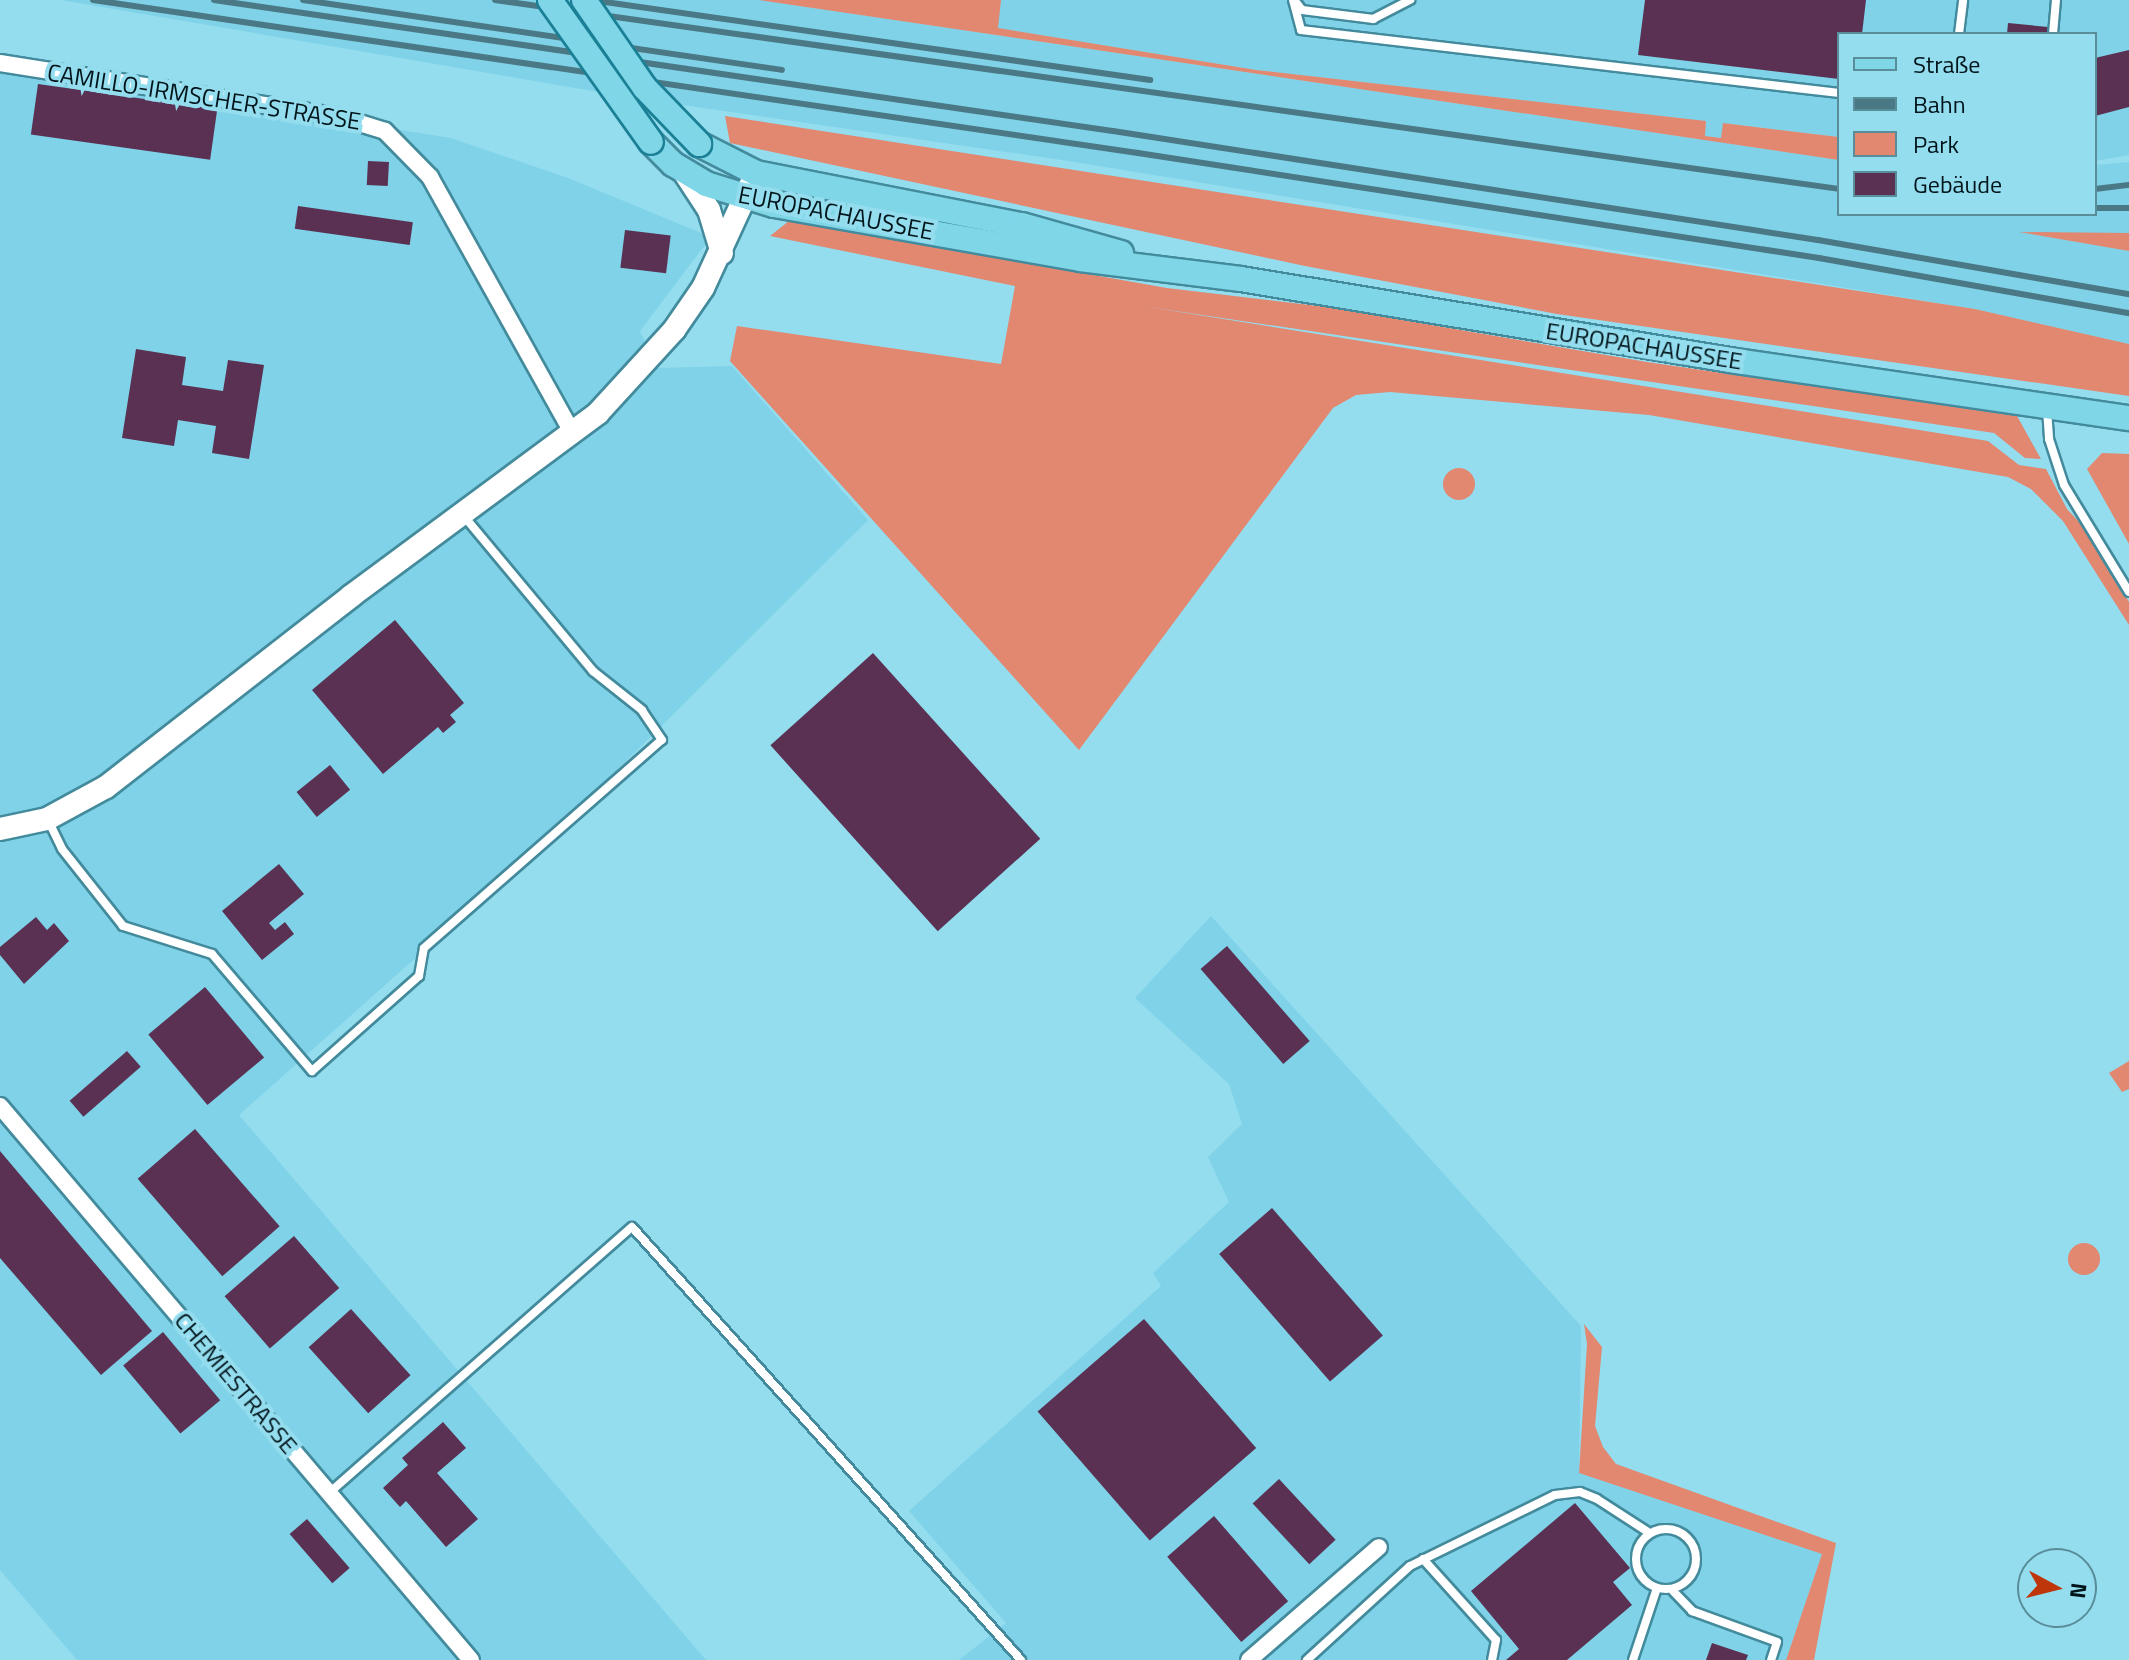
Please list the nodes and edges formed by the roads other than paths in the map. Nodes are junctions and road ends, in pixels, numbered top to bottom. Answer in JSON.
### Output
{"nodes":[{"id":1,"x":550,"y":0,"type":"edge"},
{"id":2,"x":584,"y":0,"type":"edge"},
{"id":3,"x":1294,"y":0,"type":"edge"},
{"id":4,"x":1410,"y":0,"type":"edge"},
{"id":5,"x":1963,"y":0,"type":"edge"},
{"id":6,"x":2056,"y":0,"type":"edge"},
{"id":7,"x":1959,"y":32,"type":"edge"},
{"id":8,"x":2053,"y":32,"type":"edge"},
{"id":9,"x":0,"y":63,"type":"edge"},
{"id":10,"x":1837,"y":93,"type":"edge"},
{"id":11,"x":684,"y":172,"type":"junction"},
{"id":12,"x":756,"y":173,"type":"junction"},
{"id":13,"x":746,"y":198,"type":"junction"},
{"id":14,"x":722,"y":253,"type":"junction"},
{"id":15,"x":1161,"y":268,"type":"junction"},
{"id":16,"x":2046,"y":406,"type":"junction"},
{"id":17,"x":2129,"y":418,"type":"edge"},
{"id":18,"x":573,"y":434,"type":"junction"},
{"id":19,"x":463,"y":514,"type":"junction"},
{"id":20,"x":2129,"y":592,"type":"edge"},
{"id":21,"x":47,"y":819,"type":"junction"},
{"id":22,"x":0,"y":829,"type":"edge"},
{"id":23,"x":0,"y":1106,"type":"edge"},
{"id":24,"x":329,"y":1493,"type":"junction"},
{"id":25,"x":1648,"y":1532,"type":"junction"},
{"id":26,"x":1379,"y":1547,"type":"dead end"},
{"id":27,"x":1423,"y":1559,"type":"junction"},
{"id":28,"x":1656,"y":1591,"type":"junction"},
{"id":29,"x":1673,"y":1591,"type":"junction"},
{"id":30,"x":471,"y":1660,"type":"edge"},
{"id":31,"x":1021,"y":1660,"type":"edge"},
{"id":32,"x":1249,"y":1660,"type":"edge"},
{"id":33,"x":1307,"y":1660,"type":"edge"},
{"id":34,"x":1492,"y":1660,"type":"edge"},
{"id":35,"x":1633,"y":1660,"type":"edge"},
{"id":36,"x":1771,"y":1660,"type":"edge"}],
"edges":[{"from":1,"to":11,"type":"main road","name":"EUROPACHAUSSEE","bridge":true},
{"from":2,"to":12,"type":"main road","name":"EUROPACHAUSSEE","bridge":true},
{"from":3,"to":4,"type":"lane"},
{"from":3,"to":10,"type":"lane"},
{"from":5,"to":7,"type":"lane"},
{"from":6,"to":8,"type":"lane"},
{"from":9,"to":18,"type":"street","name":"CAMILLO-IRMSCHER-STRASSE"},
{"from":11,"to":13,"type":"main road","name":"EUROPACHAUSSEE"},
{"from":11,"to":14,"type":"street"},
{"from":12,"to":13,"type":"street"},
{"from":12,"to":15,"type":"main road","name":"EUROPACHAUSSEE"},
{"from":13,"to":14,"type":"street"},
{"from":13,"to":15,"type":"main road","name":"EUROPACHAUSSEE"},
{"from":14,"to":18,"type":"street"},
{"from":15,"to":16,"type":"main road","name":"EUROPACHAUSSEE"},
{"from":16,"to":17,"type":"main road","name":"EUROPACHAUSSEE"},
{"from":16,"to":20,"type":"lane"},
{"from":18,"to":19,"type":"street"},
{"from":19,"to":21,"type":"street"},
{"from":19,"to":21,"type":"lane"},
{"from":21,"to":22,"type":"street"},
{"from":23,"to":24,"type":"street","name":"CHEMIESTRASSE"},
{"from":24,"to":30,"type":"street","name":"CHEMIESTRASSE"},
{"from":24,"to":31,"type":"lane"},
{"from":25,"to":27,"type":"lane"},
{"from":25,"to":28,"type":"lane"},
{"from":25,"to":29,"type":"lane"},
{"from":26,"to":32,"type":"street"},
{"from":27,"to":33,"type":"lane"},
{"from":27,"to":34,"type":"lane"},
{"from":28,"to":29,"type":"lane"},
{"from":28,"to":35,"type":"lane"},
{"from":29,"to":36,"type":"lane"}]}
